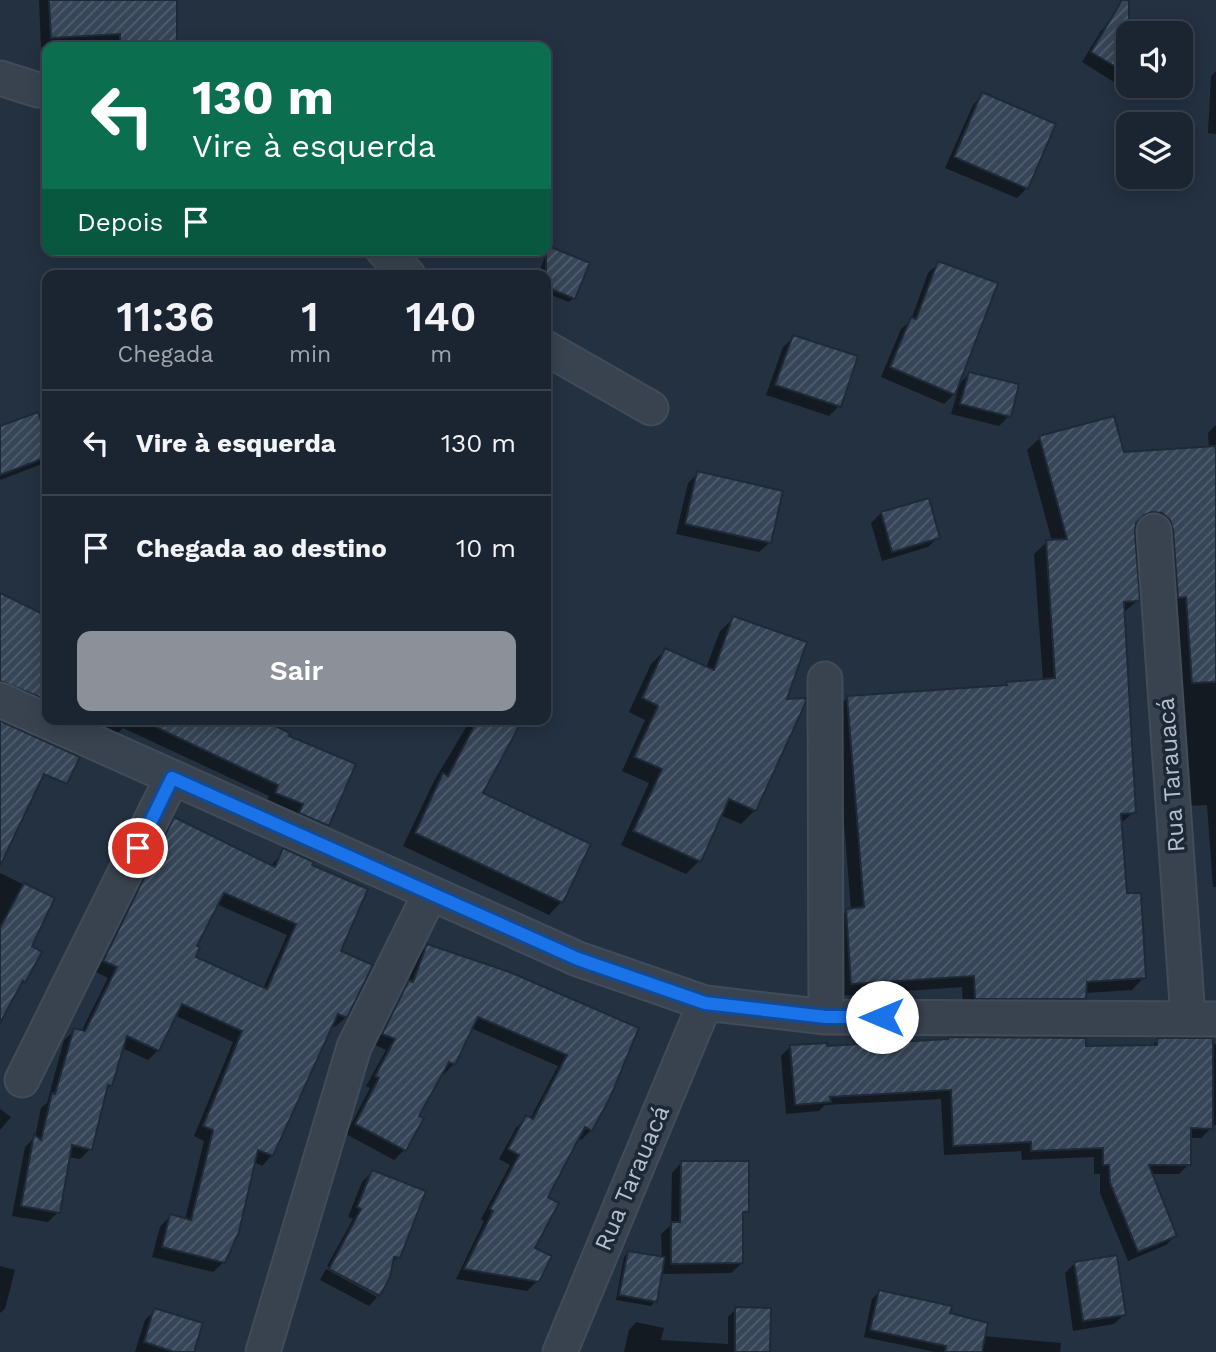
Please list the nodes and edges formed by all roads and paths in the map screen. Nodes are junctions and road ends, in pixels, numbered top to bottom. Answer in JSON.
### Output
{"nodes":[{"id":1,"x":0,"y":78,"type":"edge"},
{"id":2,"x":42,"y":90,"type":"edge"},
{"id":3,"x":389,"y":256,"type":"edge"},
{"id":4,"x":403,"y":270,"type":"edge"},
{"id":5,"x":551,"y":351,"type":"edge"},
{"id":6,"x":651,"y":408,"type":"dead end"},
{"id":7,"x":1154,"y":531,"type":"dead end"},
{"id":8,"x":825,"y":679,"type":"dead end"},
{"id":9,"x":0,"y":699,"type":"edge"},
{"id":10,"x":42,"y":718,"type":"edge"},
{"id":11,"x":57,"y":725,"type":"edge"},
{"id":12,"x":172,"y":778,"type":"junction"},
{"id":13,"x":430,"y":894,"type":"junction"},
{"id":14,"x":705,"y":1003,"type":"junction"},
{"id":15,"x":826,"y":1017,"type":"junction"},
{"id":16,"x":1202,"y":1019,"type":"edge"},
{"id":17,"x":22,"y":1080,"type":"dead end"},
{"id":18,"x":264,"y":1352,"type":"edge"},
{"id":19,"x":560,"y":1352,"type":"edge"}],
"edges":[{"from":1,"to":2,"type":"street"},
{"from":3,"to":4,"type":"street"},
{"from":5,"to":6,"type":"street"},
{"from":7,"to":16,"type":"street","name":"Rua Tarauacá"},
{"from":8,"to":15,"type":"street"},
{"from":9,"to":10,"type":"street"},
{"from":11,"to":12,"type":"street"},
{"from":12,"to":13,"type":"street"},
{"from":12,"to":17,"type":"street"},
{"from":13,"to":14,"type":"street"},
{"from":13,"to":18,"type":"street"},
{"from":14,"to":15,"type":"street"},
{"from":14,"to":19,"type":"street","name":"Rua Tarauacá"},
{"from":15,"to":16,"type":"street"}]}
